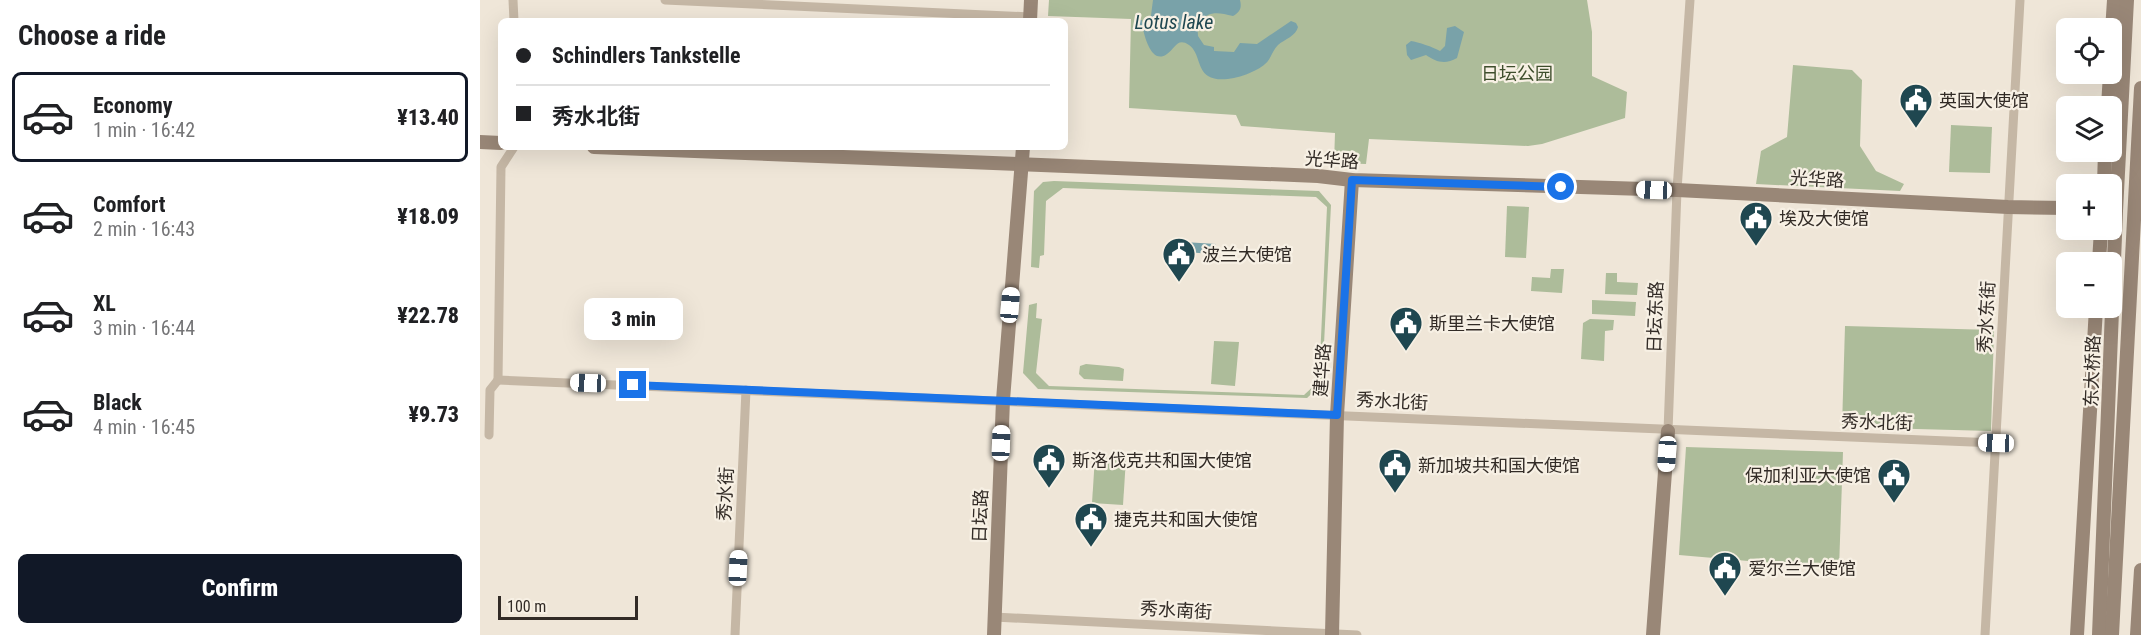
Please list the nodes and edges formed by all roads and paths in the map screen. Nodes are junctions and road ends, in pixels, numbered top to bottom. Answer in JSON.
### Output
{"nodes":[{"id":1,"x":513,"y":0,"type":"edge"},
{"id":2,"x":665,"y":0,"type":"edge"},
{"id":3,"x":1031,"y":0,"type":"edge"},
{"id":4,"x":1690,"y":0,"type":"edge"},
{"id":5,"x":2020,"y":0,"type":"edge"},
{"id":6,"x":2114,"y":0,"type":"edge"},
{"id":7,"x":2127,"y":0,"type":"edge"},
{"id":8,"x":514,"y":18,"type":"edge"},
{"id":9,"x":1011,"y":18,"type":"edge"},
{"id":10,"x":1030,"y":18,"type":"edge"},
{"id":11,"x":2113,"y":18,"type":"edge"},
{"id":12,"x":2141,"y":88,"type":"edge"},
{"id":13,"x":480,"y":142,"type":"edge"},
{"id":14,"x":498,"y":143,"type":"edge"},
{"id":15,"x":512,"y":150,"type":"edge"},
{"id":16,"x":670,"y":150,"type":"edge"},
{"id":17,"x":1023,"y":150,"type":"edge"},
{"id":18,"x":1022,"y":164,"type":"junction"},
{"id":19,"x":2116,"y":174,"type":"edge"},
{"id":20,"x":1352,"y":180,"type":"junction"},
{"id":21,"x":1677,"y":190,"type":"junction"},
{"id":22,"x":2138,"y":203,"type":"edge"},
{"id":23,"x":2008,"y":207,"type":"junction"},
{"id":24,"x":2056,"y":208,"type":"edge"},
{"id":25,"x":2122,"y":208,"type":"edge"},
{"id":26,"x":2122,"y":213,"type":"edge"},
{"id":27,"x":2137,"y":218,"type":"edge"},
{"id":28,"x":2113,"y":240,"type":"edge"},
{"id":29,"x":2095,"y":318,"type":"edge"},
{"id":30,"x":498,"y":380,"type":"junction"},
{"id":31,"x":746,"y":390,"type":"junction"},
{"id":32,"x":1003,"y":400,"type":"junction"},
{"id":33,"x":1337,"y":415,"type":"junction"},
{"id":34,"x":1668,"y":431,"type":"junction"},
{"id":35,"x":489,"y":435,"type":"dead end"},
{"id":36,"x":1996,"y":443,"type":"junction"},
{"id":37,"x":2141,"y":570,"type":"edge"},
{"id":38,"x":994,"y":617,"type":"junction"},
{"id":39,"x":1332,"y":634,"type":"edge"},
{"id":40,"x":735,"y":635,"type":"edge"},
{"id":41,"x":994,"y":635,"type":"edge"},
{"id":42,"x":1357,"y":635,"type":"edge"},
{"id":43,"x":1653,"y":635,"type":"edge"},
{"id":44,"x":1985,"y":635,"type":"edge"},
{"id":45,"x":2077,"y":635,"type":"edge"},
{"id":46,"x":2099,"y":635,"type":"edge"},
{"id":47,"x":2112,"y":635,"type":"edge"},
{"id":48,"x":2138,"y":635,"type":"edge"}],
"edges":[{"from":1,"to":8,"type":"street"},
{"from":2,"to":9,"type":"street"},
{"from":3,"to":10,"type":"main road"},
{"from":4,"to":21,"type":"street","name":"日坛东路"},
{"from":5,"to":23,"type":"street","name":"秀水东街"},
{"from":6,"to":11,"type":"main road"},
{"from":7,"to":19,"type":"main road","name":"东大桥路"},
{"from":12,"to":22,"type":"main road","name":"东大桥路"},
{"from":13,"to":14,"type":"main road"},
{"from":15,"to":30,"type":"street"},
{"from":16,"to":18,"type":"main road","name":"光华路"},
{"from":17,"to":18,"type":"main road","name":"日坛路"},
{"from":18,"to":20,"type":"main road","name":"光华路"},
{"from":18,"to":32,"type":"main road","name":"日坛路"},
{"from":20,"to":21,"type":"main road","name":"光华路"},
{"from":20,"to":33,"type":"main road","name":"建华路"},
{"from":21,"to":23,"type":"main road","name":"光华路"},
{"from":21,"to":34,"type":"street","name":"日坛东路"},
{"from":22,"to":25,"type":"main road"},
{"from":22,"to":27,"type":"main road","name":"东大桥路"},
{"from":23,"to":24,"type":"main road","name":"光华路"},
{"from":23,"to":36,"type":"street","name":"秀水东街"},
{"from":26,"to":27,"type":"main road"},
{"from":27,"to":47,"type":"main road","name":"东大桥路"},
{"from":28,"to":46,"type":"main road","name":"东大桥路"},
{"from":29,"to":45,"type":"main road"},
{"from":30,"to":31,"type":"street","name":"秀水北街"},
{"from":30,"to":35,"type":"street"},
{"from":31,"to":32,"type":"street","name":"秀水北街"},
{"from":31,"to":40,"type":"street","name":"秀水街"},
{"from":32,"to":33,"type":"street","name":"秀水北街"},
{"from":32,"to":38,"type":"main road","name":"日坛路"},
{"from":33,"to":34,"type":"street","name":"秀水北街"},
{"from":33,"to":39,"type":"main road","name":"建华路"},
{"from":34,"to":36,"type":"street","name":"秀水北街"},
{"from":34,"to":43,"type":"main road","name":"日坛东路"},
{"from":36,"to":44,"type":"street","name":"秀水东街"},
{"from":37,"to":48,"type":"main road"},
{"from":38,"to":39,"type":"street","name":"秀水南街"},
{"from":38,"to":41,"type":"main road","name":"日坛路"},
{"from":39,"to":42,"type":"street","name":"秀水南街"}]}
